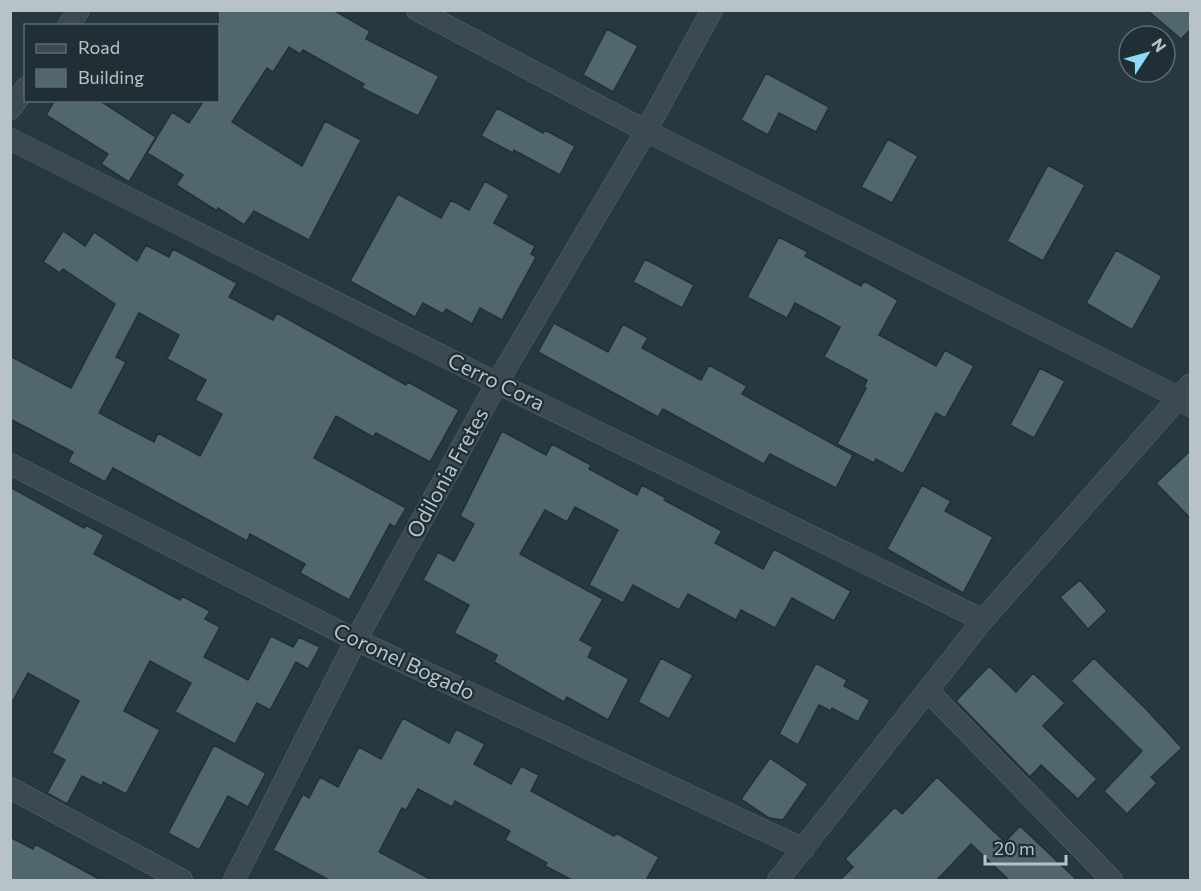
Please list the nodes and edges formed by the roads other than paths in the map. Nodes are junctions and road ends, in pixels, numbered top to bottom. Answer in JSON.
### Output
{"nodes":[{"id":1,"x":78,"y":10,"type":"edge"},
{"id":2,"x":417,"y":10,"type":"edge"},
{"id":3,"x":712,"y":10,"type":"edge"},
{"id":4,"x":69,"y":24,"type":"edge"},
{"id":5,"x":24,"y":91,"type":"edge"},
{"id":6,"x":10,"y":109,"type":"edge"},
{"id":7,"x":646,"y":131,"type":"junction"},
{"id":8,"x":10,"y":139,"type":"edge"},
{"id":9,"x":496,"y":382,"type":"junction"},
{"id":10,"x":1187,"y":396,"type":"edge"},
{"id":11,"x":10,"y":464,"type":"edge"},
{"id":12,"x":983,"y":620,"type":"junction"},
{"id":13,"x":356,"y":640,"type":"junction"},
{"id":14,"x":928,"y":690,"type":"junction"},
{"id":15,"x":10,"y":788,"type":"edge"},
{"id":16,"x":804,"y":849,"type":"junction"},
{"id":17,"x":182,"y":880,"type":"edge"},
{"id":18,"x":234,"y":880,"type":"edge"},
{"id":19,"x":778,"y":880,"type":"edge"},
{"id":20,"x":1112,"y":880,"type":"edge"}],
"edges":[{"from":1,"to":4,"type":"street"},
{"from":2,"to":7,"type":"street"},
{"from":3,"to":7,"type":"street","name":"Odilonia Fretes"},
{"from":5,"to":6,"type":"street"},
{"from":7,"to":9,"type":"street","name":"Odilonia Fretes"},
{"from":7,"to":10,"type":"street"},
{"from":8,"to":9,"type":"street","name":"Cerro Cora"},
{"from":9,"to":12,"type":"street","name":"Cerro Cora"},
{"from":9,"to":13,"type":"street","name":"Odilonia Fretes"},
{"from":10,"to":12,"type":"street"},
{"from":11,"to":13,"type":"street","name":"Coronel Bogado"},
{"from":12,"to":14,"type":"street"},
{"from":13,"to":16,"type":"street","name":"Coronel Bogado"},
{"from":13,"to":18,"type":"street","name":"Odilonia Fretes"},
{"from":14,"to":16,"type":"street"},
{"from":14,"to":20,"type":"street"},
{"from":15,"to":17,"type":"street"},
{"from":16,"to":19,"type":"street"}]}
